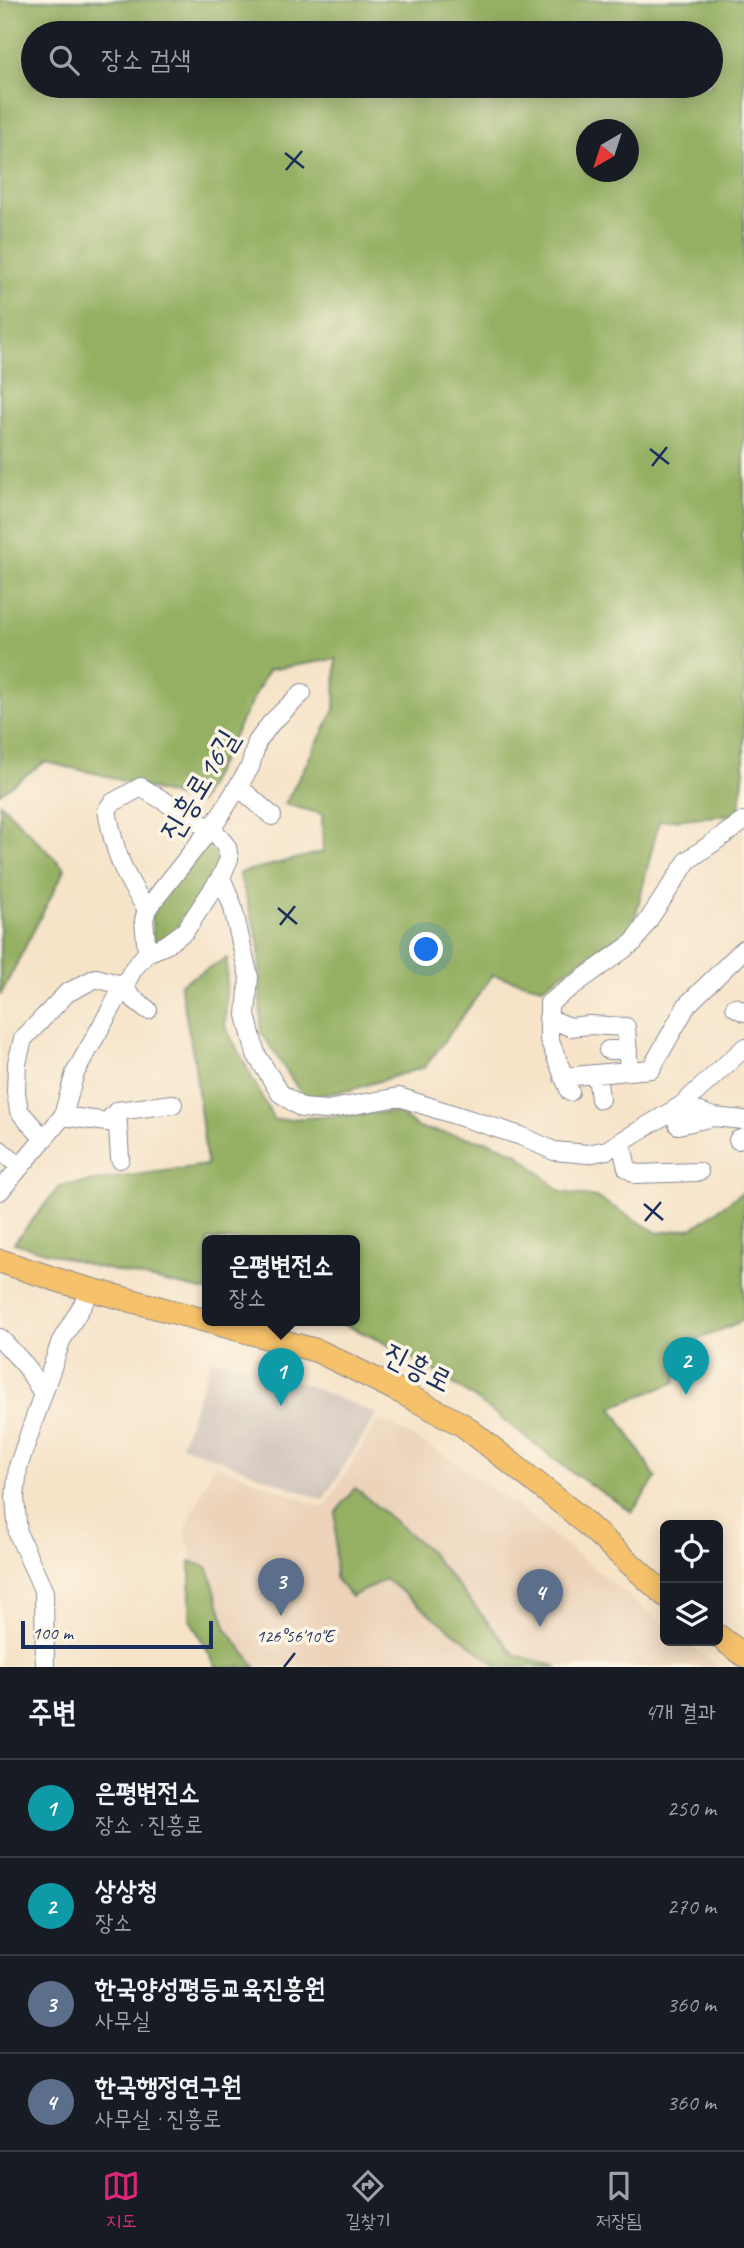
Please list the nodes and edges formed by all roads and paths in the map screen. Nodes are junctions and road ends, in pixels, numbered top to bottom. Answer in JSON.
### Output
{"nodes":[{"id":1,"x":302,"y":693,"type":"dead end"},
{"id":2,"x":239,"y":787,"type":"junction"},
{"id":3,"x":272,"y":816,"type":"dead end"},
{"id":4,"x":744,"y":821,"type":"edge"},
{"id":5,"x":212,"y":828,"type":"junction"},
{"id":6,"x":221,"y":877,"type":"junction"},
{"id":7,"x":147,"y":909,"type":"junction"},
{"id":8,"x":744,"y":949,"type":"edge"},
{"id":9,"x":147,"y":953,"type":"junction"},
{"id":10,"x":125,"y":986,"type":"junction"},
{"id":11,"x":148,"y":1010,"type":"dead end"},
{"id":12,"x":548,"y":1018,"type":"junction"},
{"id":13,"x":744,"y":1048,"type":"edge"},
{"id":14,"x":608,"y":1050,"type":"dead end"},
{"id":15,"x":628,"y":1050,"type":"junction"},
{"id":16,"x":724,"y":1068,"type":"junction"},
{"id":17,"x":744,"y":1070,"type":"edge"},
{"id":18,"x":629,"y":1071,"type":"junction"},
{"id":19,"x":597,"y":1075,"type":"junction"},
{"id":20,"x":8,"y":1090,"type":"edge"},
{"id":21,"x":600,"y":1099,"type":"dead end"},
{"id":22,"x":173,"y":1104,"type":"dead end"},
{"id":23,"x":682,"y":1105,"type":"junction"},
{"id":24,"x":117,"y":1111,"type":"junction"},
{"id":25,"x":63,"y":1116,"type":"junction"},
{"id":26,"x":713,"y":1117,"type":"junction"},
{"id":27,"x":743,"y":1118,"type":"edge"},
{"id":28,"x":678,"y":1125,"type":"dead end"},
{"id":29,"x":44,"y":1139,"type":"junction"},
{"id":30,"x":621,"y":1142,"type":"junction"},
{"id":31,"x":0,"y":1150,"type":"edge"},
{"id":32,"x":120,"y":1159,"type":"dead end"},
{"id":33,"x":20,"y":1167,"type":"junction"},
{"id":34,"x":699,"y":1172,"type":"dead end"},
{"id":35,"x":0,"y":1191,"type":"edge"},
{"id":36,"x":0,"y":1261,"type":"edge"},
{"id":37,"x":81,"y":1286,"type":"junction"},
{"id":38,"x":202,"y":1319,"type":"edge"},
{"id":39,"x":227,"y":1326,"type":"edge"},
{"id":40,"x":0,"y":1338,"type":"edge"},
{"id":41,"x":42,"y":1392,"type":"junction"},
{"id":42,"x":660,"y":1590,"type":"edge"},
{"id":43,"x":723,"y":1640,"type":"edge"},
{"id":44,"x":744,"y":1655,"type":"edge"},
{"id":45,"x":39,"y":1664,"type":"edge"}],
"edges":[{"from":1,"to":2,"type":"street","name":"진흥로16길"},
{"from":2,"to":3,"type":"street"},
{"from":2,"to":5,"type":"street","name":"진흥로16길"},
{"from":4,"to":12,"type":"street"},
{"from":5,"to":6,"type":"street"},
{"from":5,"to":7,"type":"street","name":"진흥로16길"},
{"from":5,"to":7,"type":"street","name":"진흥로16길"},
{"from":6,"to":9,"type":"street"},
{"from":6,"to":30,"type":"street"},
{"from":7,"to":9,"type":"street"},
{"from":8,"to":18,"type":"street"},
{"from":9,"to":10,"type":"street"},
{"from":10,"to":11,"type":"street"},
{"from":10,"to":20,"type":"street"},
{"from":10,"to":25,"type":"street"},
{"from":12,"to":15,"type":"street"},
{"from":12,"to":19,"type":"street"},
{"from":13,"to":16,"type":"street"},
{"from":14,"to":15,"type":"street"},
{"from":15,"to":18,"type":"street"},
{"from":16,"to":17,"type":"street"},
{"from":16,"to":23,"type":"street"},
{"from":18,"to":19,"type":"street"},
{"from":19,"to":21,"type":"street"},
{"from":20,"to":29,"type":"street"},
{"from":22,"to":24,"type":"street"},
{"from":23,"to":26,"type":"street"},
{"from":23,"to":30,"type":"street"},
{"from":24,"to":25,"type":"street"},
{"from":24,"to":32,"type":"street"},
{"from":25,"to":29,"type":"street"},
{"from":26,"to":27,"type":"street"},
{"from":26,"to":28,"type":"street"},
{"from":29,"to":33,"type":"street"},
{"from":30,"to":34,"type":"street"},
{"from":31,"to":33,"type":"street"},
{"from":33,"to":35,"type":"street"},
{"from":36,"to":37,"type":"main road","name":"진흥로"},
{"from":37,"to":38,"type":"main road","name":"진흥로"},
{"from":37,"to":41,"type":"street"},
{"from":39,"to":42,"type":"main road","name":"진흥로"},
{"from":40,"to":41,"type":"street"},
{"from":41,"to":45,"type":"street"},
{"from":43,"to":44,"type":"main road"}]}
